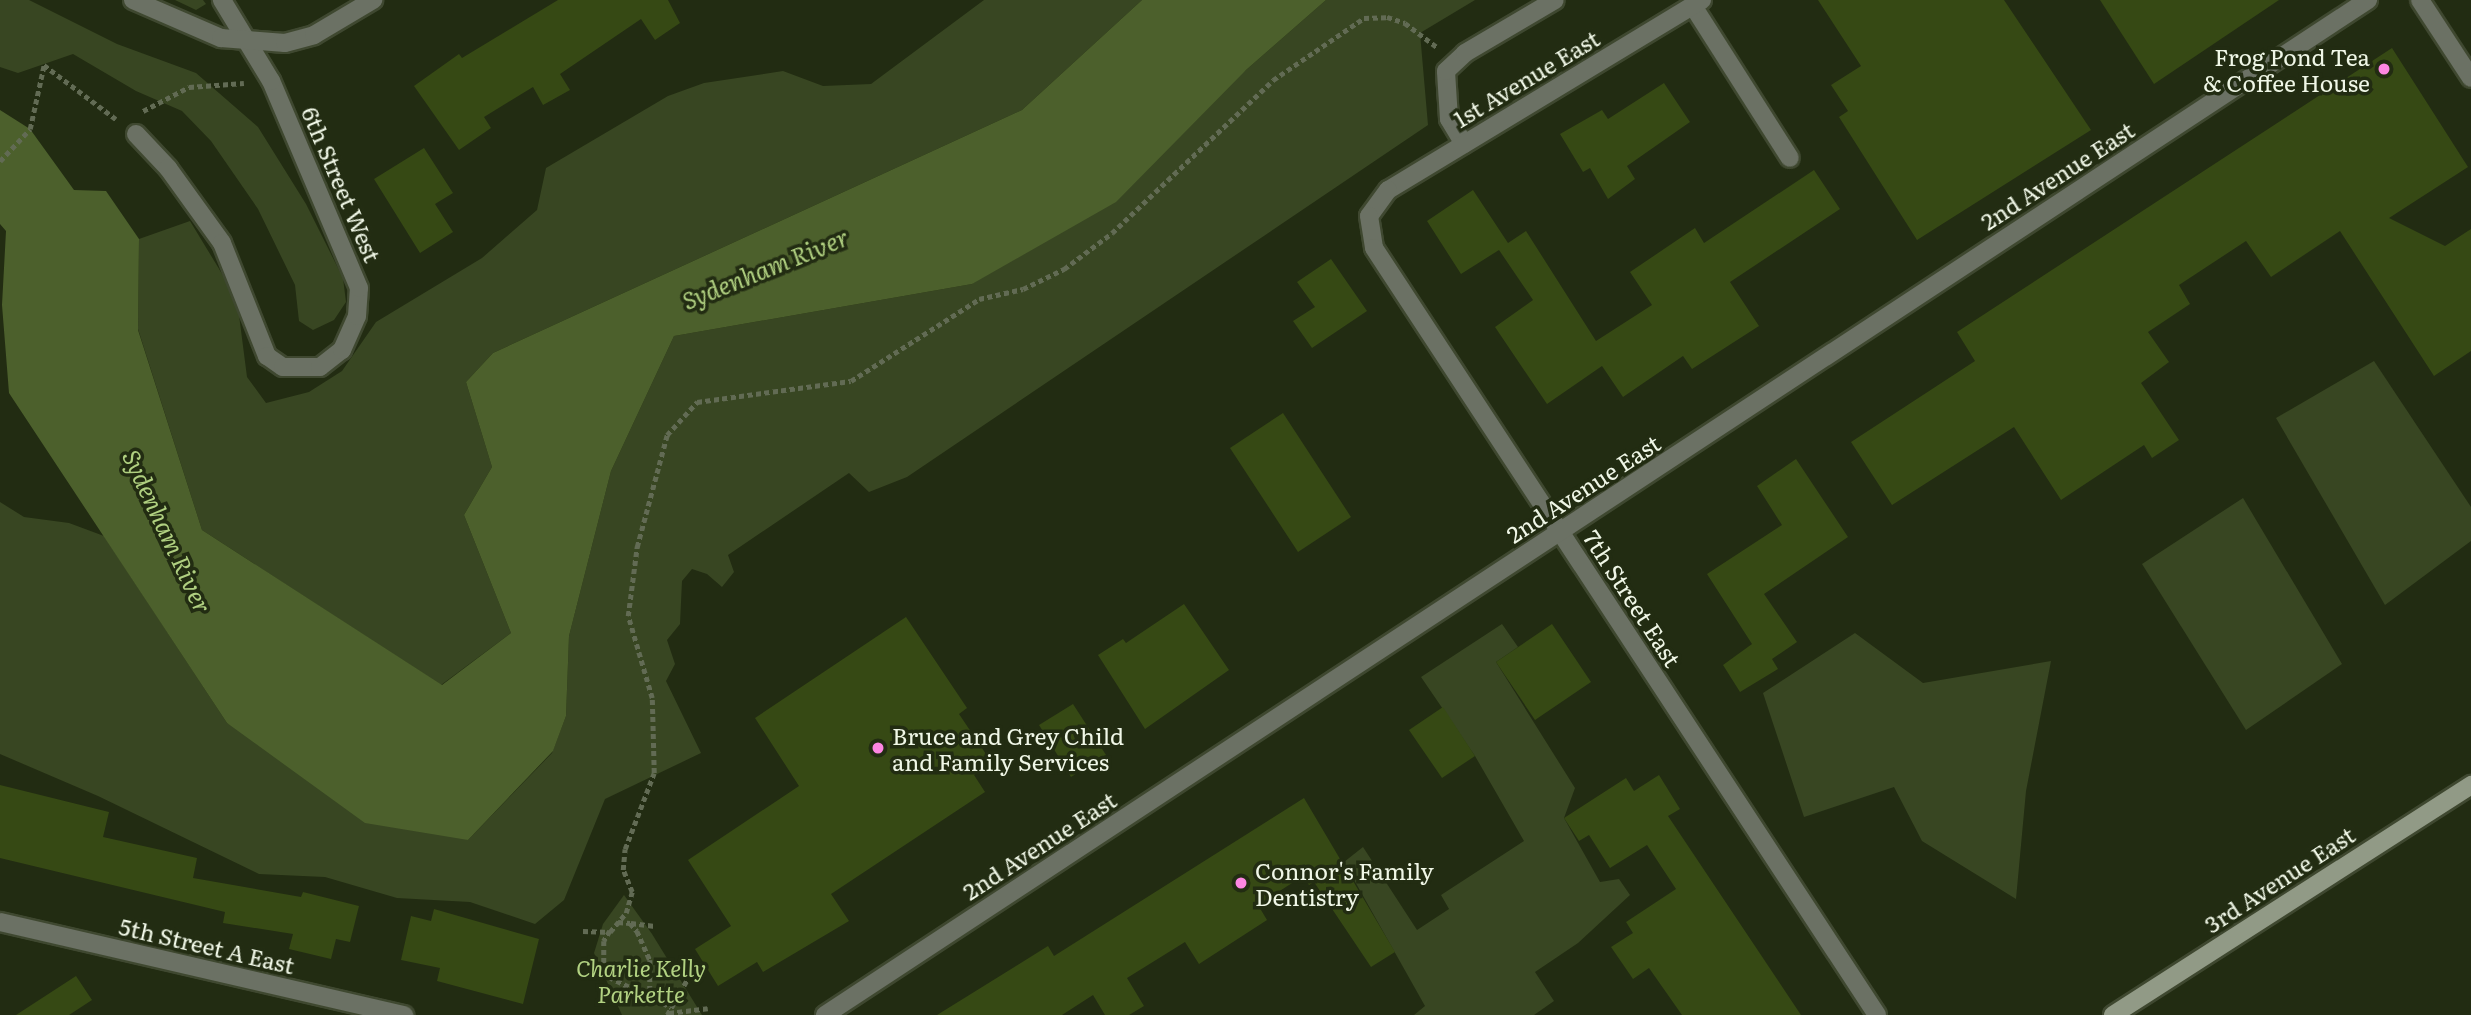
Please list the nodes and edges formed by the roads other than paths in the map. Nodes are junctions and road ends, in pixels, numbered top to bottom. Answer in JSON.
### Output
{"nodes":[{"id":1,"x":132,"y":0,"type":"edge"},
{"id":2,"x":222,"y":0,"type":"edge"},
{"id":3,"x":373,"y":0,"type":"edge"},
{"id":4,"x":1555,"y":0,"type":"edge"},
{"id":5,"x":2368,"y":0,"type":"edge"},
{"id":6,"x":2420,"y":0,"type":"edge"},
{"id":7,"x":1698,"y":3,"type":"edge"},
{"id":8,"x":251,"y":42,"type":"junction"},
{"id":9,"x":2471,"y":78,"type":"edge"},
{"id":10,"x":136,"y":134,"type":"road end"},
{"id":11,"x":1464,"y":144,"type":"junction"},
{"id":12,"x":1790,"y":158,"type":"dead end"},
{"id":13,"x":1377,"y":201,"type":"joint"},
{"id":14,"x":1561,"y":532,"type":"junction"},
{"id":15,"x":2471,"y":785,"type":"edge"},
{"id":16,"x":0,"y":922,"type":"edge"},
{"id":17,"x":404,"y":1015,"type":"edge"},
{"id":18,"x":825,"y":1015,"type":"edge"},
{"id":19,"x":1877,"y":1015,"type":"edge"},
{"id":20,"x":2113,"y":1015,"type":"edge"}],
"edges":[{"from":1,"to":8,"type":"street"},
{"from":2,"to":8,"type":"street","name":"6th Street West"},
{"from":3,"to":8,"type":"street"},
{"from":4,"to":11,"type":"street"},
{"from":5,"to":14,"type":"street","name":"2nd Avenue East"},
{"from":6,"to":9,"type":"street"},
{"from":7,"to":11,"type":"street","name":"1st Avenue East"},
{"from":7,"to":12,"type":"street"},
{"from":8,"to":10,"type":"street","name":"6th Street West"},
{"from":11,"to":13,"type":"street","name":"1st Avenue East"},
{"from":13,"to":14,"type":"street","name":"7th Street East"},
{"from":14,"to":18,"type":"street","name":"2nd Avenue East"},
{"from":14,"to":19,"type":"street","name":"7th Street East"},
{"from":15,"to":20,"type":"main road","name":"3rd Avenue East"},
{"from":16,"to":17,"type":"street","name":"5th Street A East"}]}
